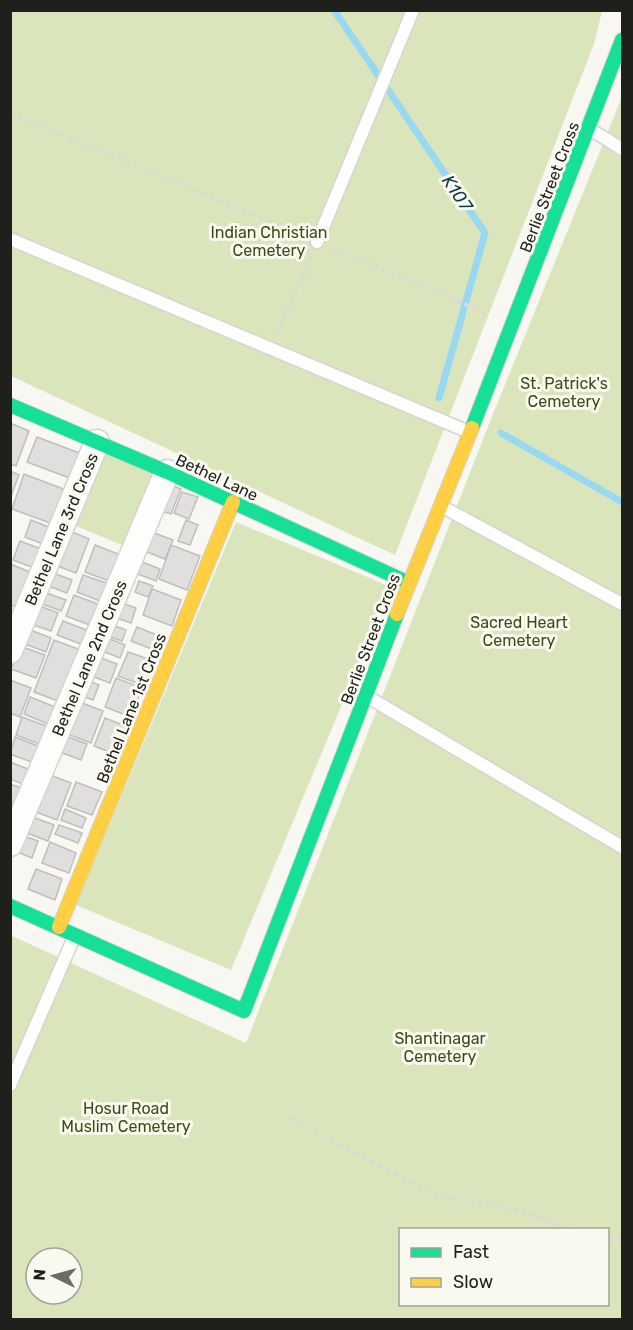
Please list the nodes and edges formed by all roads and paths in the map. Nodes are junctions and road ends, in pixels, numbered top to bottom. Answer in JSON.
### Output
{"nodes":[{"id":1,"x":412,"y":10,"type":"edge"},
{"id":2,"x":622,"y":40,"type":"edge"},
{"id":3,"x":10,"y":113,"type":"edge"},
{"id":4,"x":589,"y":129,"type":"junction"},
{"id":5,"x":622,"y":149,"type":"edge"},
{"id":6,"x":10,"y":239,"type":"edge"},
{"id":7,"x":317,"y":242,"type":"junction"},
{"id":8,"x":513,"y":324,"type":"junction"},
{"id":9,"x":270,"y":349,"type":"junction"},
{"id":10,"x":10,"y":405,"type":"edge"},
{"id":11,"x":470,"y":432,"type":"junction"},
{"id":12,"x":97,"y":442,"type":"junction"},
{"id":13,"x":167,"y":472,"type":"junction"},
{"id":14,"x":233,"y":502,"type":"junction"},
{"id":15,"x":440,"y":506,"type":"junction"},
{"id":16,"x":409,"y":583,"type":"junction"},
{"id":17,"x":622,"y":604,"type":"edge"},
{"id":18,"x":10,"y":651,"type":"edge"},
{"id":19,"x":366,"y":696,"type":"junction"},
{"id":20,"x":10,"y":844,"type":"edge"},
{"id":21,"x":622,"y":847,"type":"edge"},
{"id":22,"x":10,"y":906,"type":"edge"},
{"id":23,"x":59,"y":927,"type":"junction"},
{"id":24,"x":75,"y":934,"type":"junction"},
{"id":25,"x":10,"y":1085,"type":"edge"},
{"id":26,"x":291,"y":1119,"type":"dead end"},
{"id":27,"x":567,"y":1228,"type":"edge"}],
"edges":[{"from":1,"to":7,"type":"lane"},
{"from":2,"to":4,"type":"street","name":"Berlie Street Cross"},
{"from":3,"to":7,"type":"path"},
{"from":4,"to":5,"type":"lane"},
{"from":4,"to":8,"type":"street","name":"Berlie Street Cross"},
{"from":6,"to":9,"type":"lane"},
{"from":7,"to":8,"type":"path"},
{"from":7,"to":9,"type":"path"},
{"from":8,"to":11,"type":"street","name":"Berlie Street Cross"},
{"from":9,"to":11,"type":"lane"},
{"from":10,"to":12,"type":"street","name":"Bethel Lane"},
{"from":11,"to":15,"type":"street","name":"Berlie Street Cross"},
{"from":12,"to":13,"type":"street","name":"Bethel Lane"},
{"from":12,"to":18,"type":"street","name":"Bethel Lane 3rd Cross"},
{"from":13,"to":14,"type":"street","name":"Bethel Lane"},
{"from":13,"to":20,"type":"street","name":"Bethel Lane 2nd Cross"},
{"from":14,"to":16,"type":"street","name":"Bethel Lane"},
{"from":14,"to":23,"type":"street","name":"Bethel Lane 1st Cross"},
{"from":15,"to":16,"type":"street","name":"Berlie Street Cross"},
{"from":15,"to":17,"type":"lane"},
{"from":16,"to":19,"type":"street","name":"Berlie Street Cross"},
{"from":19,"to":21,"type":"lane"},
{"from":19,"to":24,"type":"street","name":"Berlie Street Cross"},
{"from":22,"to":23,"type":"street","name":"Berlie Street Cross"},
{"from":23,"to":24,"type":"street","name":"Berlie Street Cross"},
{"from":24,"to":25,"type":"lane"},
{"from":26,"to":27,"type":"path"}]}
